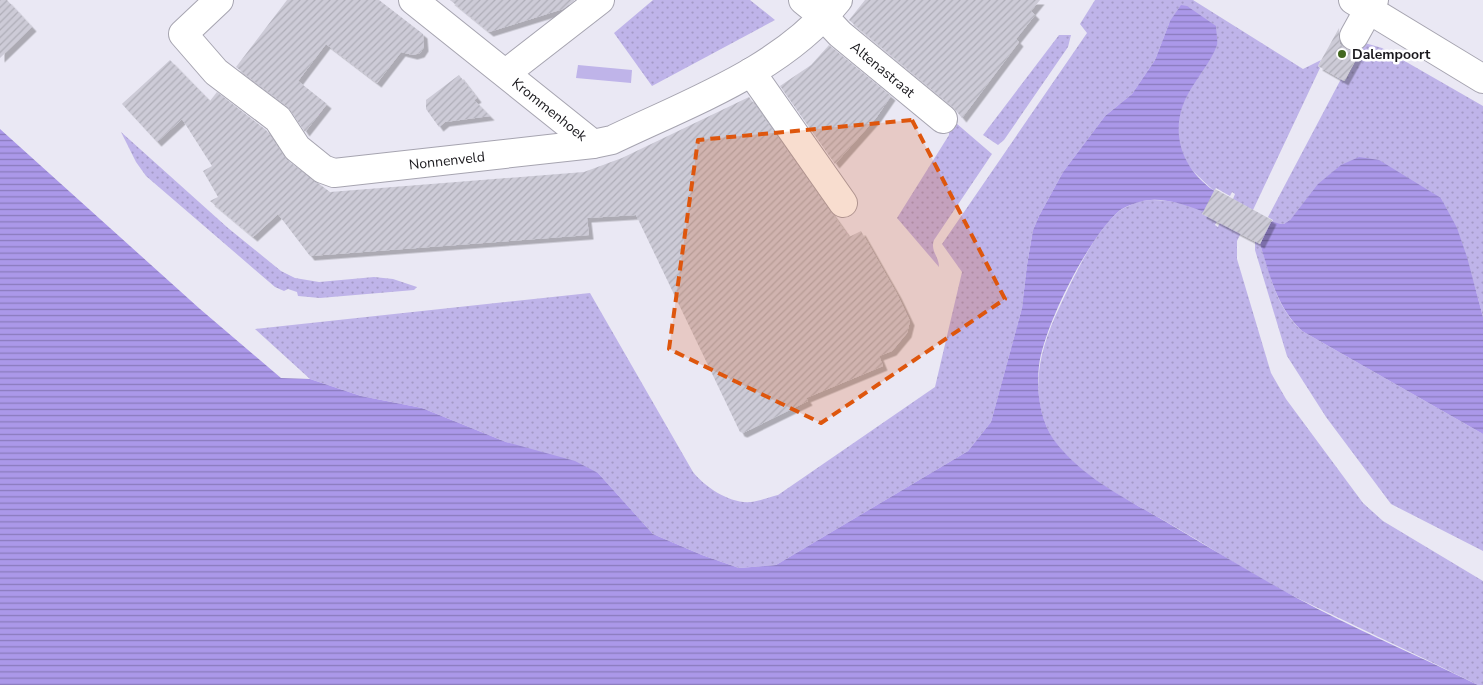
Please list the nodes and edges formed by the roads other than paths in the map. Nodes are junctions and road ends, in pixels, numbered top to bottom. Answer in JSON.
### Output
{"nodes":[{"id":1,"x":219,"y":0,"type":"edge"},
{"id":2,"x":413,"y":0,"type":"edge"},
{"id":3,"x":600,"y":0,"type":"edge"},
{"id":4,"x":803,"y":0,"type":"edge"},
{"id":5,"x":1365,"y":3,"type":"edge"},
{"id":6,"x":831,"y":9,"type":"edge"},
{"id":7,"x":1354,"y":36,"type":"dead end"},
{"id":8,"x":751,"y":72,"type":"junction"},
{"id":9,"x":506,"y":73,"type":"junction"},
{"id":10,"x":1483,"y":79,"type":"edge"},
{"id":11,"x":943,"y":119,"type":"dead end"},
{"id":12,"x":593,"y":144,"type":"junction"},
{"id":13,"x":843,"y":203,"type":"dead end"}],
"edges":[{"from":1,"to":12,"type":"street","name":"Nonnenveld"},
{"from":2,"to":9,"type":"street","name":"Krommenhoek"},
{"from":3,"to":9,"type":"street","name":"Krommenhoek"},
{"from":4,"to":6,"type":"street","name":"Altenastraat"},
{"from":5,"to":7,"type":"street"},
{"from":5,"to":10,"type":"street"},
{"from":6,"to":8,"type":"street","name":"Nonnenveld"},
{"from":6,"to":11,"type":"street","name":"Altenastraat"},
{"from":8,"to":12,"type":"street","name":"Nonnenveld"},
{"from":8,"to":13,"type":"street"},
{"from":9,"to":12,"type":"street","name":"Krommenhoek"}]}
